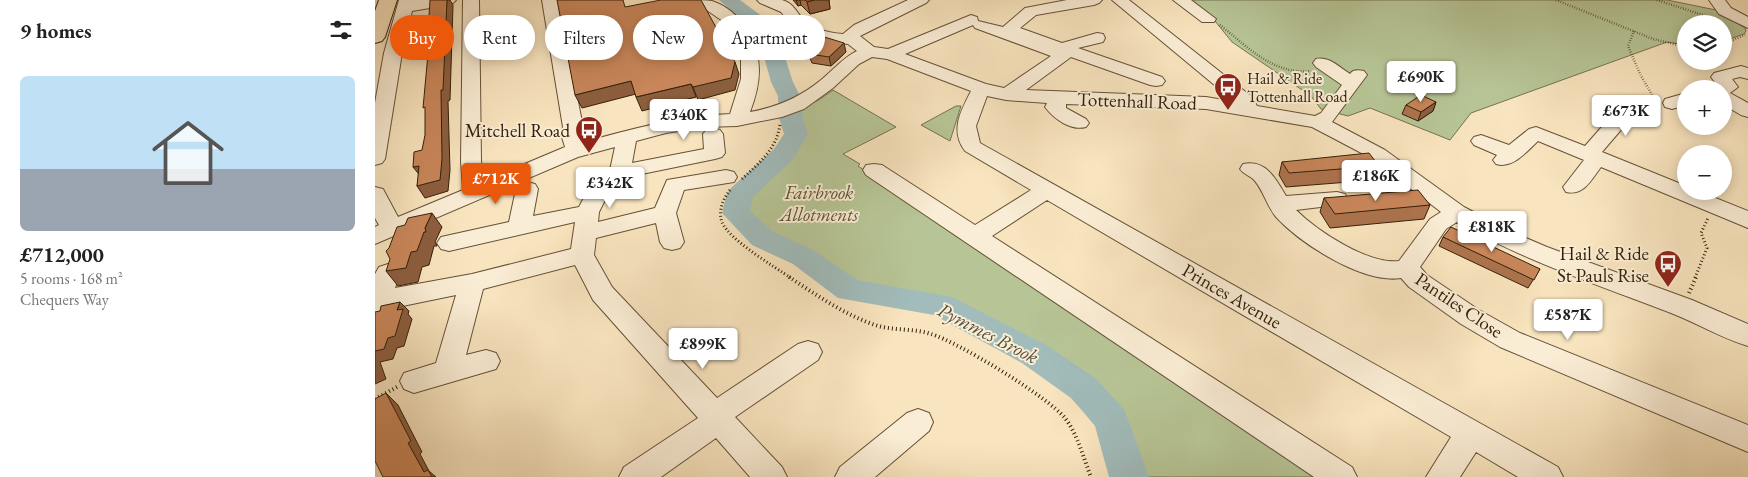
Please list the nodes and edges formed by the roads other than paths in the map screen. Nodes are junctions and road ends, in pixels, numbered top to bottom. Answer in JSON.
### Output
{"nodes":[{"id":1,"x":448,"y":0,"type":"edge"},
{"id":2,"x":471,"y":0,"type":"edge"},
{"id":3,"x":550,"y":0,"type":"edge"},
{"id":4,"x":701,"y":0,"type":"edge"},
{"id":5,"x":765,"y":0,"type":"edge"},
{"id":6,"x":921,"y":0,"type":"edge"},
{"id":7,"x":1094,"y":0,"type":"edge"},
{"id":8,"x":1181,"y":0,"type":"edge"},
{"id":9,"x":1717,"y":0,"type":"edge"},
{"id":10,"x":1125,"y":1,"type":"edge"},
{"id":11,"x":396,"y":2,"type":"edge"},
{"id":12,"x":1213,"y":21,"type":"road end"},
{"id":13,"x":1748,"y":23,"type":"edge"},
{"id":14,"x":375,"y":37,"type":"edge"},
{"id":15,"x":1097,"y":38,"type":"dead end"},
{"id":16,"x":852,"y":39,"type":"junction"},
{"id":17,"x":1061,"y":48,"type":"junction"},
{"id":18,"x":869,"y":51,"type":"junction"},
{"id":19,"x":890,"y":54,"type":"junction"},
{"id":20,"x":1321,"y":66,"type":"road end"},
{"id":21,"x":1748,"y":74,"type":"edge"},
{"id":22,"x":1723,"y":80,"type":"edge"},
{"id":23,"x":1156,"y":81,"type":"dead end"},
{"id":24,"x":981,"y":89,"type":"junction"},
{"id":25,"x":1008,"y":94,"type":"junction"},
{"id":26,"x":1059,"y":98,"type":"junction"},
{"id":27,"x":1732,"y":101,"type":"edge"},
{"id":28,"x":1664,"y":103,"type":"edge"},
{"id":29,"x":1250,"y":110,"type":"junction"},
{"id":30,"x":1748,"y":110,"type":"edge"},
{"id":31,"x":737,"y":120,"type":"junction"},
{"id":32,"x":1317,"y":122,"type":"junction"},
{"id":33,"x":1079,"y":123,"type":"dead end"},
{"id":34,"x":713,"y":134,"type":"dead end"},
{"id":35,"x":627,"y":136,"type":"junction"},
{"id":36,"x":1481,"y":140,"type":"dead end"},
{"id":37,"x":577,"y":151,"type":"junction"},
{"id":38,"x":1594,"y":156,"type":"junction"},
{"id":39,"x":1506,"y":157,"type":"joint"},
{"id":40,"x":375,"y":159,"type":"edge"},
{"id":41,"x":874,"y":170,"type":"dead end"},
{"id":42,"x":620,"y":172,"type":"junction"},
{"id":43,"x":726,"y":178,"type":"dead end"},
{"id":44,"x":1574,"y":187,"type":"dead end"},
{"id":45,"x":527,"y":189,"type":"dead end"},
{"id":46,"x":1046,"y":190,"type":"junction"},
{"id":47,"x":375,"y":194,"type":"edge"},
{"id":48,"x":474,"y":194,"type":"junction"},
{"id":49,"x":1337,"y":199,"type":"edge"},
{"id":50,"x":1456,"y":212,"type":"junction"},
{"id":51,"x":665,"y":213,"type":"junction"},
{"id":52,"x":1748,"y":220,"type":"edge"},
{"id":53,"x":519,"y":227,"type":"junction"},
{"id":54,"x":383,"y":233,"type":"edge"},
{"id":55,"x":585,"y":234,"type":"junction"},
{"id":56,"x":976,"y":236,"type":"junction"},
{"id":57,"x":672,"y":242,"type":"dead end"},
{"id":58,"x":449,"y":243,"type":"dead end"},
{"id":59,"x":388,"y":273,"type":"edge"},
{"id":60,"x":1406,"y":274,"type":"junction"},
{"id":61,"x":471,"y":283,"type":"junction"},
{"id":62,"x":376,"y":305,"type":"edge"},
{"id":63,"x":1748,"y":336,"type":"edge"},
{"id":64,"x":808,"y":352,"type":"dead end"},
{"id":65,"x":487,"y":361,"type":"dead end"},
{"id":66,"x":448,"y":372,"type":"junction"},
{"id":67,"x":414,"y":381,"type":"dead end"},
{"id":68,"x":717,"y":418,"type":"junction"},
{"id":69,"x":918,"y":422,"type":"dead end"},
{"id":70,"x":1471,"y":433,"type":"junction"},
{"id":71,"x":1748,"y":439,"type":"edge"},
{"id":72,"x":635,"y":477,"type":"edge"},
{"id":73,"x":771,"y":477,"type":"edge"},
{"id":74,"x":851,"y":477,"type":"edge"},
{"id":75,"x":1341,"y":477,"type":"edge"},
{"id":76,"x":1442,"y":477,"type":"edge"},
{"id":77,"x":1547,"y":477,"type":"edge"}],
"edges":[{"from":1,"to":11,"type":"street"},
{"from":2,"to":48,"type":"street"},
{"from":3,"to":37,"type":"street"},
{"from":4,"to":31,"type":"street"},
{"from":5,"to":16,"type":"street"},
{"from":6,"to":16,"type":"street"},
{"from":7,"to":17,"type":"street"},
{"from":8,"to":12,"type":"street"},
{"from":9,"to":13,"type":"street"},
{"from":10,"to":29,"type":"street"},
{"from":11,"to":14,"type":"highway"},
{"from":11,"to":40,"type":"street"},
{"from":15,"to":17,"type":"street"},
{"from":16,"to":18,"type":"street"},
{"from":17,"to":23,"type":"street"},
{"from":18,"to":19,"type":"street","name":"Tottenhall Road"},
{"from":18,"to":31,"type":"street"},
{"from":19,"to":24,"type":"street","name":"Tottenhall Road"},
{"from":19,"to":25,"type":"street"},
{"from":20,"to":32,"type":"street"},
{"from":21,"to":22,"type":"street"},
{"from":24,"to":25,"type":"street","name":"Tottenhall Road"},
{"from":24,"to":46,"type":"street","name":"Princes Avenue"},
{"from":25,"to":26,"type":"street","name":"Tottenhall Road"},
{"from":26,"to":29,"type":"street","name":"Tottenhall Road"},
{"from":26,"to":33,"type":"street"},
{"from":27,"to":30,"type":"street"},
{"from":28,"to":38,"type":"street"},
{"from":29,"to":32,"type":"street","name":"Tottenhall Road"},
{"from":31,"to":35,"type":"street"},
{"from":32,"to":50,"type":"street","name":"Tottenhall Road"},
{"from":34,"to":42,"type":"street"},
{"from":35,"to":37,"type":"street"},
{"from":35,"to":42,"type":"street"},
{"from":36,"to":39,"type":"lane"},
{"from":37,"to":48,"type":"street"},
{"from":38,"to":39,"type":"street"},
{"from":38,"to":44,"type":"lane"},
{"from":38,"to":52,"type":"street"},
{"from":41,"to":56,"type":"street"},
{"from":42,"to":55,"type":"street"},
{"from":43,"to":51,"type":"street"},
{"from":45,"to":53,"type":"street"},
{"from":46,"to":56,"type":"street"},
{"from":46,"to":70,"type":"street","name":"Princes Avenue"},
{"from":47,"to":54,"type":"street"},
{"from":48,"to":54,"type":"street"},
{"from":49,"to":60,"type":"street"},
{"from":50,"to":60,"type":"street","name":"Pantiles Close"},
{"from":50,"to":63,"type":"street","name":"Tottenhall Road"},
{"from":51,"to":55,"type":"street"},
{"from":51,"to":57,"type":"street"},
{"from":53,"to":55,"type":"street"},
{"from":53,"to":58,"type":"street"},
{"from":55,"to":61,"type":"street"},
{"from":55,"to":68,"type":"street"},
{"from":56,"to":75,"type":"street"},
{"from":59,"to":62,"type":"street"},
{"from":60,"to":71,"type":"street","name":"Pantiles Close"},
{"from":61,"to":62,"type":"street"},
{"from":61,"to":66,"type":"street"},
{"from":64,"to":68,"type":"street"},
{"from":65,"to":66,"type":"street"},
{"from":66,"to":67,"type":"street"},
{"from":68,"to":72,"type":"street"},
{"from":68,"to":73,"type":"street"},
{"from":69,"to":74,"type":"street"},
{"from":70,"to":76,"type":"street"},
{"from":70,"to":77,"type":"street","name":"Princes Avenue"}]}
